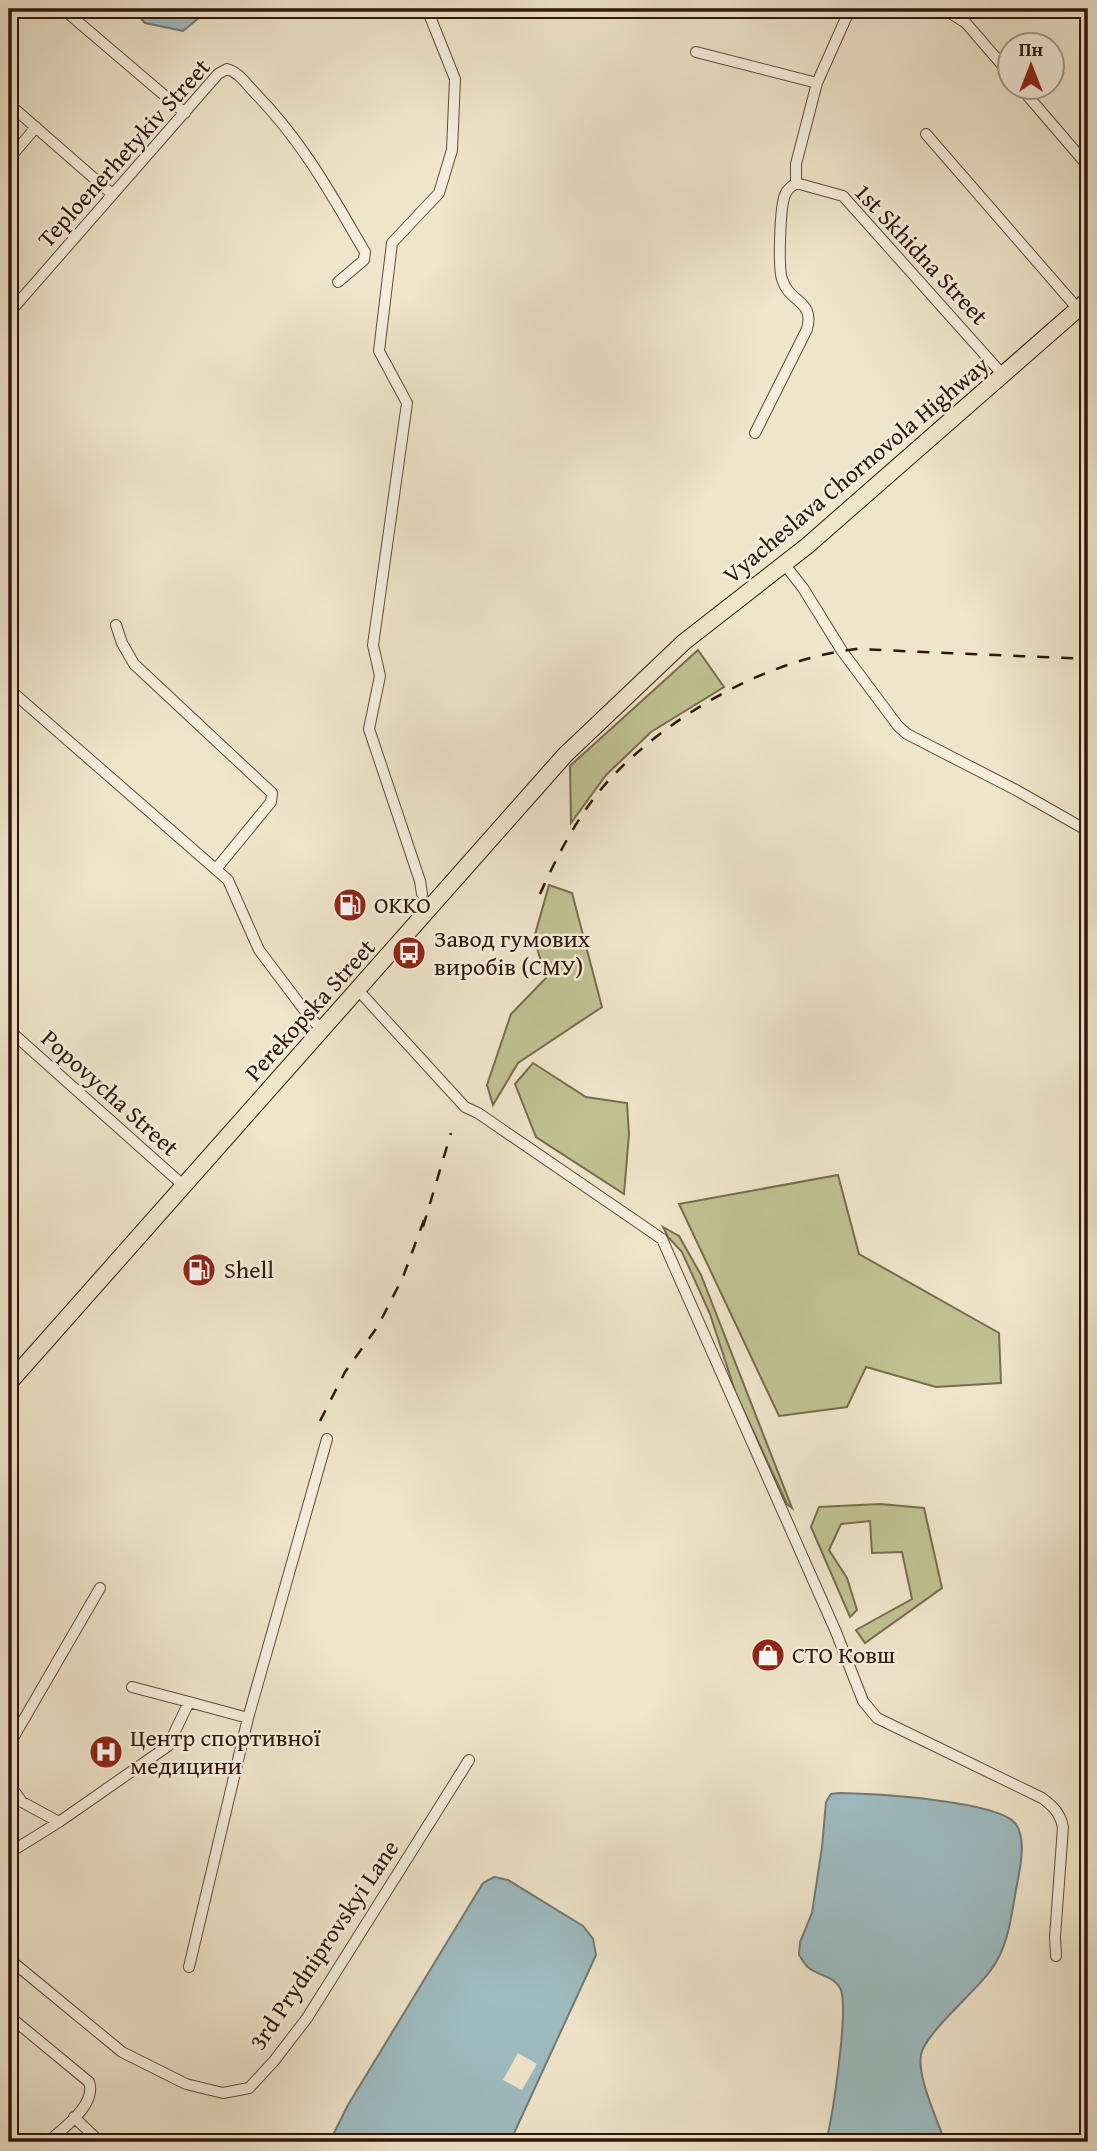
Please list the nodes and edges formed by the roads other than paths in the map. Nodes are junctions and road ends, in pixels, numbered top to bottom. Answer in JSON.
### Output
{"nodes":[{"id":1,"x":63,"y":9,"type":"edge"},
{"id":2,"x":426,"y":9,"type":"edge"},
{"id":3,"x":850,"y":9,"type":"edge"},
{"id":4,"x":944,"y":9,"type":"edge"},
{"id":5,"x":1082,"y":9,"type":"edge"},
{"id":6,"x":1088,"y":16,"type":"edge"},
{"id":7,"x":696,"y":52,"type":"dead end"},
{"id":8,"x":996,"y":58,"type":"edge"},
{"id":9,"x":817,"y":83,"type":"junction"},
{"id":10,"x":1033,"y":102,"type":"edge"},
{"id":11,"x":9,"y":104,"type":"edge"},
{"id":12,"x":185,"y":113,"type":"junction"},
{"id":13,"x":36,"y":127,"type":"junction"},
{"id":14,"x":926,"y":134,"type":"dead end"},
{"id":15,"x":9,"y":159,"type":"edge"},
{"id":16,"x":1088,"y":166,"type":"edge"},
{"id":17,"x":796,"y":183,"type":"junction"},
{"id":18,"x":113,"y":194,"type":"junction"},
{"id":19,"x":338,"y":282,"type":"dead end"},
{"id":20,"x":1083,"y":304,"type":"edge"},
{"id":21,"x":9,"y":313,"type":"edge"},
{"id":22,"x":1003,"y":375,"type":"junction"},
{"id":23,"x":755,"y":433,"type":"dead end"},
{"id":24,"x":785,"y":565,"type":"junction"},
{"id":25,"x":116,"y":625,"type":"dead end"},
{"id":26,"x":652,"y":673,"type":"joint"},
{"id":27,"x":9,"y":689,"type":"edge"},
{"id":28,"x":1088,"y":831,"type":"edge"},
{"id":29,"x":216,"y":869,"type":"junction"},
{"id":30,"x":422,"y":894,"type":"dead end"},
{"id":31,"x":358,"y":990,"type":"junction"},
{"id":32,"x":9,"y":1030,"type":"edge"},
{"id":33,"x":322,"y":1030,"type":"junction"},
{"id":34,"x":184,"y":1186,"type":"junction"},
{"id":35,"x":9,"y":1383,"type":"edge"},
{"id":36,"x":327,"y":1439,"type":"dead end"},
{"id":37,"x":100,"y":1588,"type":"dead end"},
{"id":38,"x":132,"y":1688,"type":"dead end"},
{"id":39,"x":189,"y":1702,"type":"junction"},
{"id":40,"x":248,"y":1718,"type":"junction"},
{"id":41,"x":9,"y":1745,"type":"edge"},
{"id":42,"x":469,"y":1760,"type":"dead end"},
{"id":43,"x":9,"y":1784,"type":"edge"},
{"id":44,"x":59,"y":1822,"type":"junction"},
{"id":45,"x":9,"y":1853,"type":"edge"},
{"id":46,"x":1056,"y":1956,"type":"dead end"},
{"id":47,"x":9,"y":1959,"type":"edge"},
{"id":48,"x":189,"y":1967,"type":"dead end"},
{"id":49,"x":9,"y":2016,"type":"edge"},
{"id":50,"x":74,"y":2117,"type":"junction"},
{"id":51,"x":48,"y":2142,"type":"edge"},
{"id":52,"x":100,"y":2142,"type":"edge"}],
"edges":[{"from":1,"to":12,"type":"street"},
{"from":2,"to":30,"type":"street"},
{"from":3,"to":9,"type":"street"},
{"from":4,"to":8,"type":"street"},
{"from":5,"to":6,"type":"street"},
{"from":7,"to":9,"type":"street"},
{"from":9,"to":17,"type":"street"},
{"from":10,"to":16,"type":"street"},
{"from":11,"to":13,"type":"street"},
{"from":12,"to":18,"type":"street","name":"Teploenerhetykiv Street"},
{"from":12,"to":19,"type":"street","name":"Teploenerhetykiv Street"},
{"from":13,"to":15,"type":"street"},
{"from":13,"to":18,"type":"street"},
{"from":14,"to":20,"type":"street"},
{"from":17,"to":22,"type":"street","name":"1st Skhidna Street"},
{"from":17,"to":23,"type":"street"},
{"from":18,"to":21,"type":"street","name":"Teploenerhetykiv Street"},
{"from":20,"to":22,"type":"main road","name":"Vyacheslava Chornovola Highway"},
{"from":22,"to":24,"type":"main road","name":"Vyacheslava Chornovola Highway"},
{"from":24,"to":26,"type":"main road","name":"Vyacheslava Chornovola Highway"},
{"from":24,"to":28,"type":"street"},
{"from":25,"to":29,"type":"street"},
{"from":26,"to":31,"type":"main road","name":"Perekopska Street"},
{"from":27,"to":29,"type":"street"},
{"from":29,"to":33,"type":"street"},
{"from":31,"to":33,"type":"main road","name":"Perekopska Street"},
{"from":31,"to":46,"type":"street"},
{"from":32,"to":34,"type":"street","name":"Popovycha Street"},
{"from":33,"to":34,"type":"main road","name":"Perekopska Street"},
{"from":34,"to":35,"type":"main road","name":"Perekopska Street"},
{"from":36,"to":40,"type":"street"},
{"from":37,"to":41,"type":"street"},
{"from":38,"to":39,"type":"street"},
{"from":39,"to":40,"type":"street"},
{"from":39,"to":44,"type":"street"},
{"from":40,"to":48,"type":"street"},
{"from":42,"to":47,"type":"street","name":"3rd Prydniprovskyi Lane"},
{"from":43,"to":44,"type":"street"},
{"from":44,"to":45,"type":"street"},
{"from":49,"to":50,"type":"street"},
{"from":50,"to":51,"type":"street"},
{"from":50,"to":52,"type":"street"}]}
